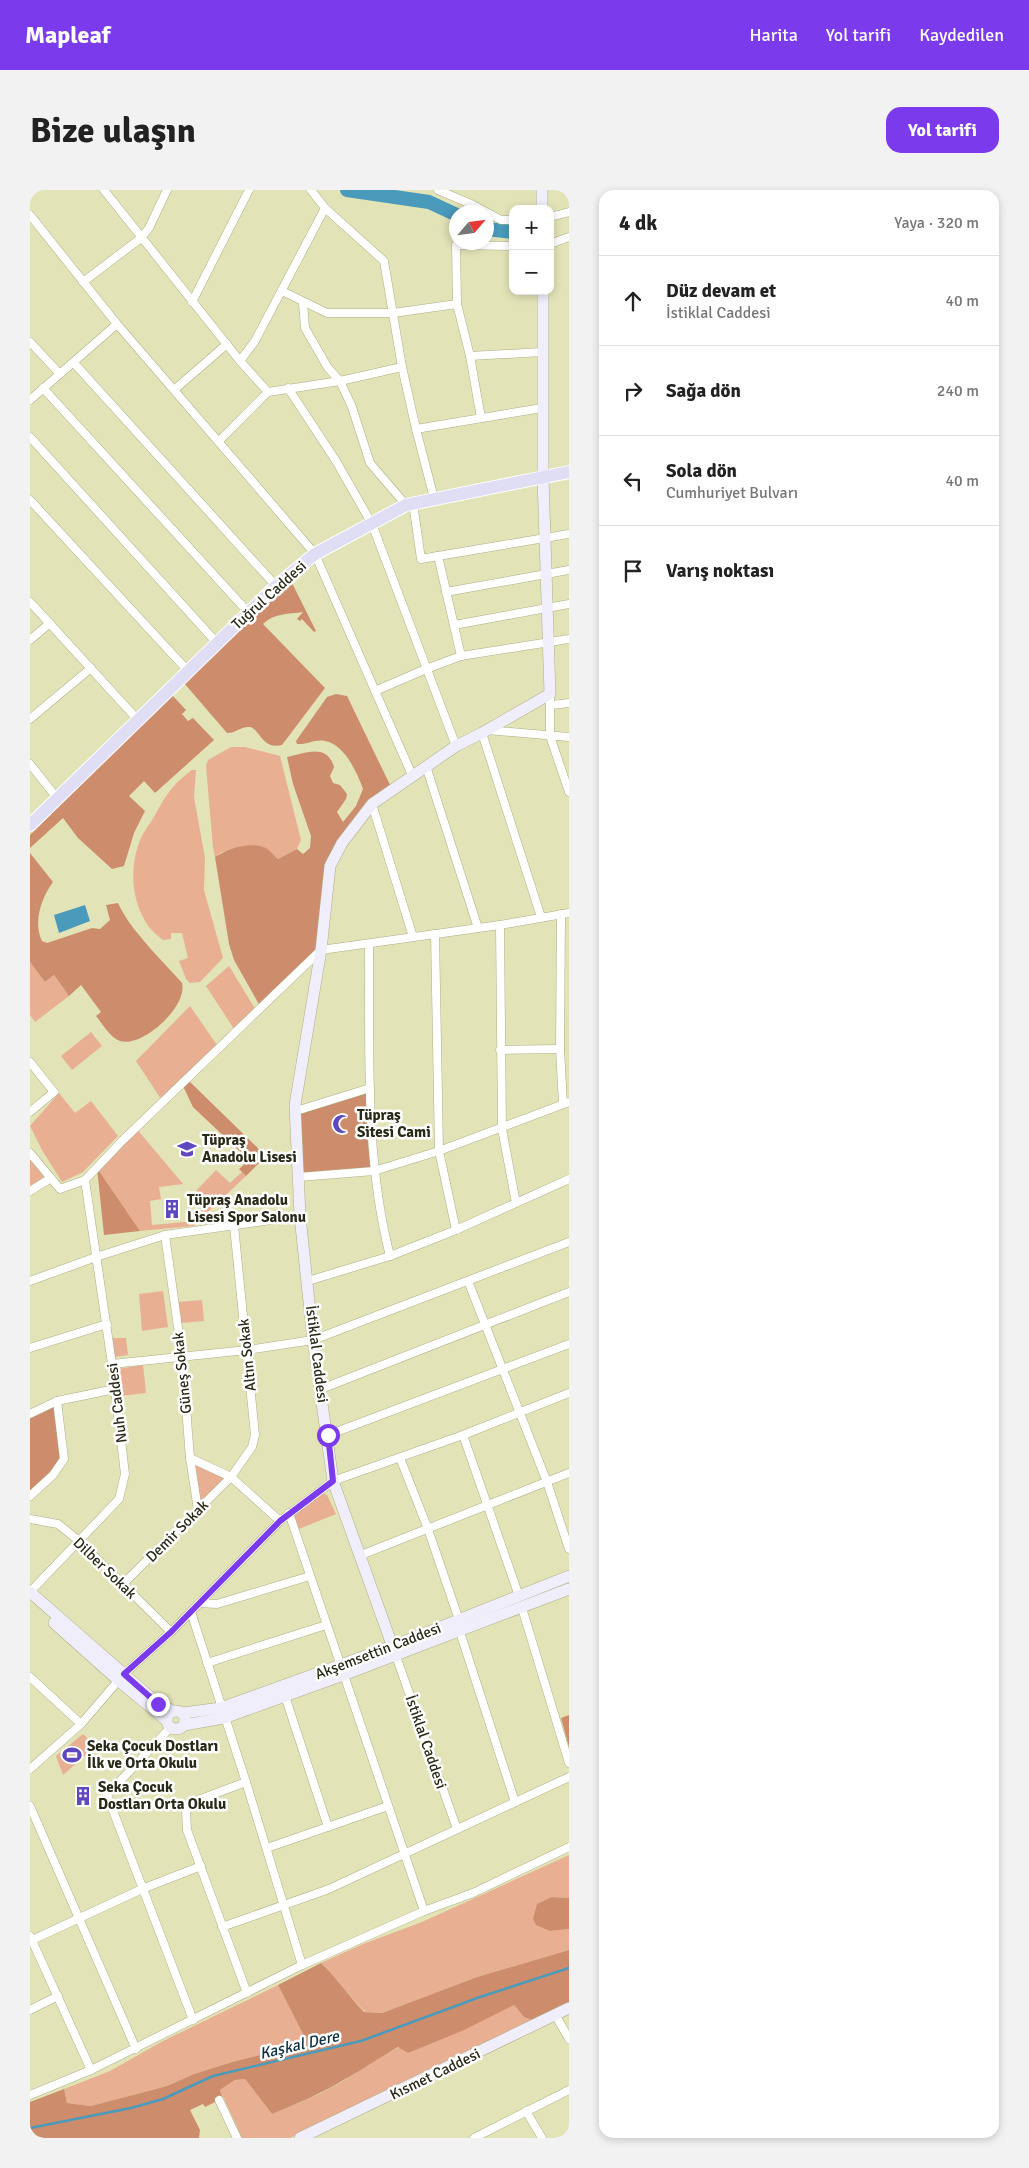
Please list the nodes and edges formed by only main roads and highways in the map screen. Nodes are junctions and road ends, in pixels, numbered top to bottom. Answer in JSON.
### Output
{"nodes":[{"id":1,"x":569,"y":472,"type":"edge"},
{"id":2,"x":30,"y":825,"type":"edge"}],
"edges":[{"from":1,"to":2,"type":"main road","name":"Tuğrul Caddesi"}]}
